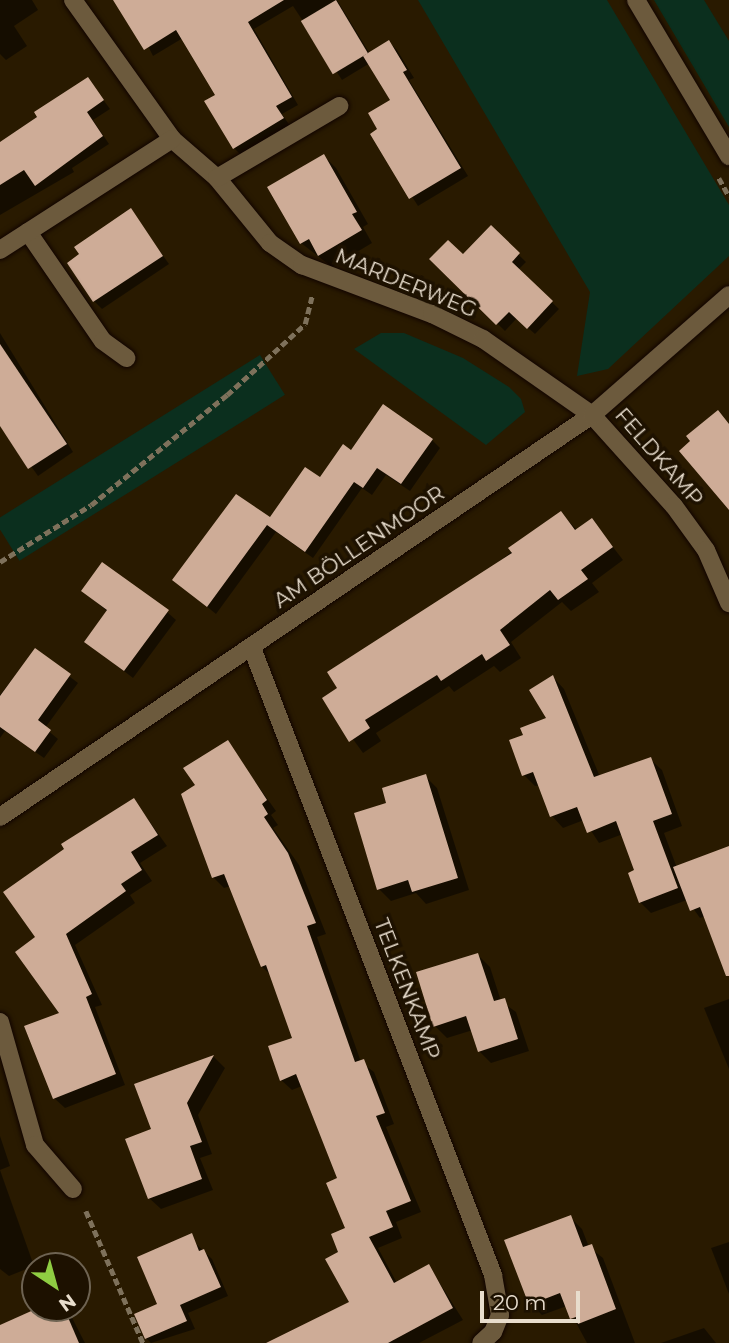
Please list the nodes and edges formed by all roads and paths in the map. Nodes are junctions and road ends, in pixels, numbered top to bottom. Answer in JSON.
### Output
{"nodes":[{"id":1,"x":72,"y":0,"type":"edge"},
{"id":2,"x":636,"y":0,"type":"edge"},
{"id":3,"x":339,"y":106,"type":"dead end"},
{"id":4,"x":172,"y":139,"type":"junction"},
{"id":5,"x":729,"y":156,"type":"edge"},
{"id":6,"x":216,"y":178,"type":"junction"},
{"id":7,"x":28,"y":232,"type":"junction"},
{"id":8,"x":0,"y":250,"type":"edge"},
{"id":9,"x":318,"y":271,"type":"junction"},
{"id":10,"x":729,"y":295,"type":"edge"},
{"id":11,"x":126,"y":358,"type":"dead end"},
{"id":12,"x":592,"y":415,"type":"junction"},
{"id":13,"x":0,"y":562,"type":"edge"},
{"id":14,"x":729,"y":603,"type":"edge"},
{"id":15,"x":252,"y":648,"type":"junction"},
{"id":16,"x":0,"y":817,"type":"edge"},
{"id":17,"x":0,"y":1022,"type":"edge"},
{"id":18,"x":73,"y":1189,"type":"joint"},
{"id":19,"x":143,"y":1343,"type":"edge"},
{"id":20,"x":481,"y":1343,"type":"edge"}],
"edges":[{"from":1,"to":4,"type":"street","name":"MARDERWEG"},
{"from":2,"to":5,"type":"street"},
{"from":3,"to":6,"type":"street"},
{"from":4,"to":6,"type":"street","name":"MARDERWEG"},
{"from":4,"to":7,"type":"street"},
{"from":6,"to":9,"type":"street","name":"MARDERWEG"},
{"from":7,"to":8,"type":"street"},
{"from":7,"to":11,"type":"street"},
{"from":9,"to":12,"type":"street","name":"MARDERWEG"},
{"from":9,"to":13,"type":"path"},
{"from":10,"to":12,"type":"street","name":"AM BÖLLENMOOR"},
{"from":12,"to":14,"type":"street","name":"FELDKAMP"},
{"from":12,"to":15,"type":"street","name":"AM BÖLLENMOOR"},
{"from":15,"to":16,"type":"street","name":"AM BÖLLENMOOR"},
{"from":15,"to":20,"type":"street","name":"TELKENKAMP"},
{"from":17,"to":18,"type":"street"},
{"from":18,"to":19,"type":"path"}]}
